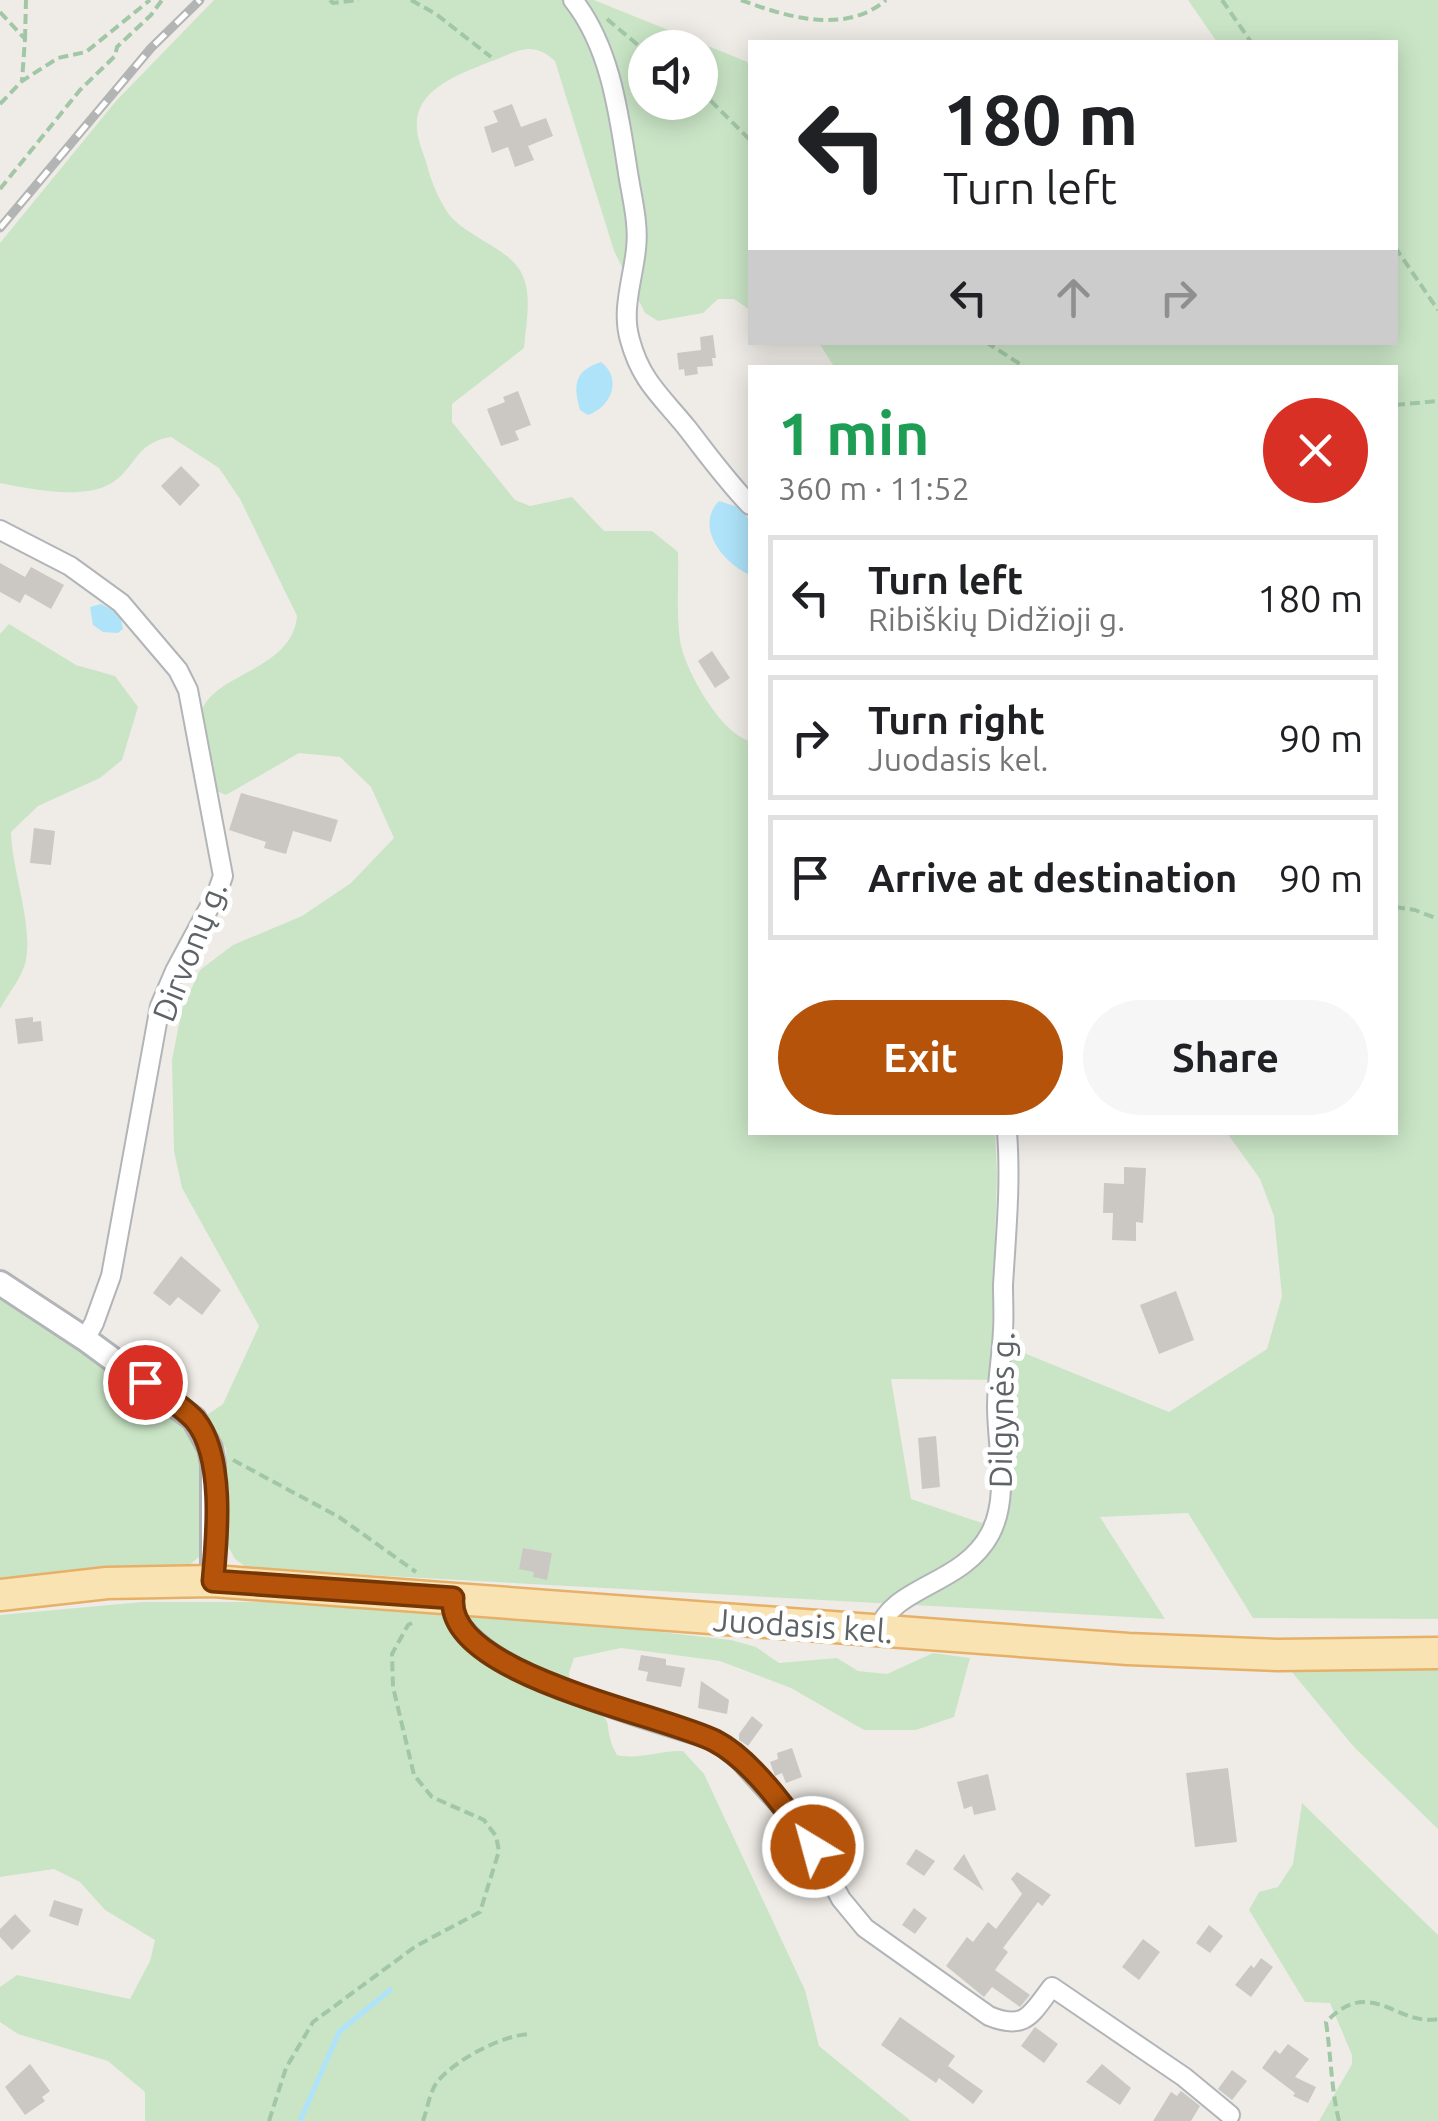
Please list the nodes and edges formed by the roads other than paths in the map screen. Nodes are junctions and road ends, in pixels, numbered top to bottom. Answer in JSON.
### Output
{"nodes":[{"id":1,"x":575,"y":3,"type":"edge"},
{"id":2,"x":748,"y":503,"type":"edge"},
{"id":3,"x":0,"y":530,"type":"edge"},
{"id":4,"x":1007,"y":1135,"type":"edge"},
{"id":5,"x":0,"y":1283,"type":"edge"},
{"id":6,"x":85,"y":1339,"type":"junction"},
{"id":7,"x":213,"y":1581,"type":"junction"},
{"id":8,"x":0,"y":1595,"type":"edge"},
{"id":9,"x":452,"y":1604,"type":"junction"},
{"id":10,"x":878,"y":1631,"type":"junction"},
{"id":11,"x":1438,"y":1653,"type":"edge"},
{"id":12,"x":1230,"y":2115,"type":"dead end"}],
"edges":[{"from":1,"to":2,"type":"street"},
{"from":3,"to":6,"type":"street","name":"Dirvonų g."},
{"from":4,"to":10,"type":"street","name":"Dilgynės g."},
{"from":5,"to":6,"type":"street"},
{"from":6,"to":7,"type":"street"},
{"from":7,"to":8,"type":"main road","name":"Juodasis kel."},
{"from":7,"to":9,"type":"main road","name":"Juodasis kel."},
{"from":9,"to":10,"type":"main road","name":"Juodasis kel."},
{"from":9,"to":12,"type":"street"},
{"from":10,"to":11,"type":"main road","name":"Juodasis kel."}]}
